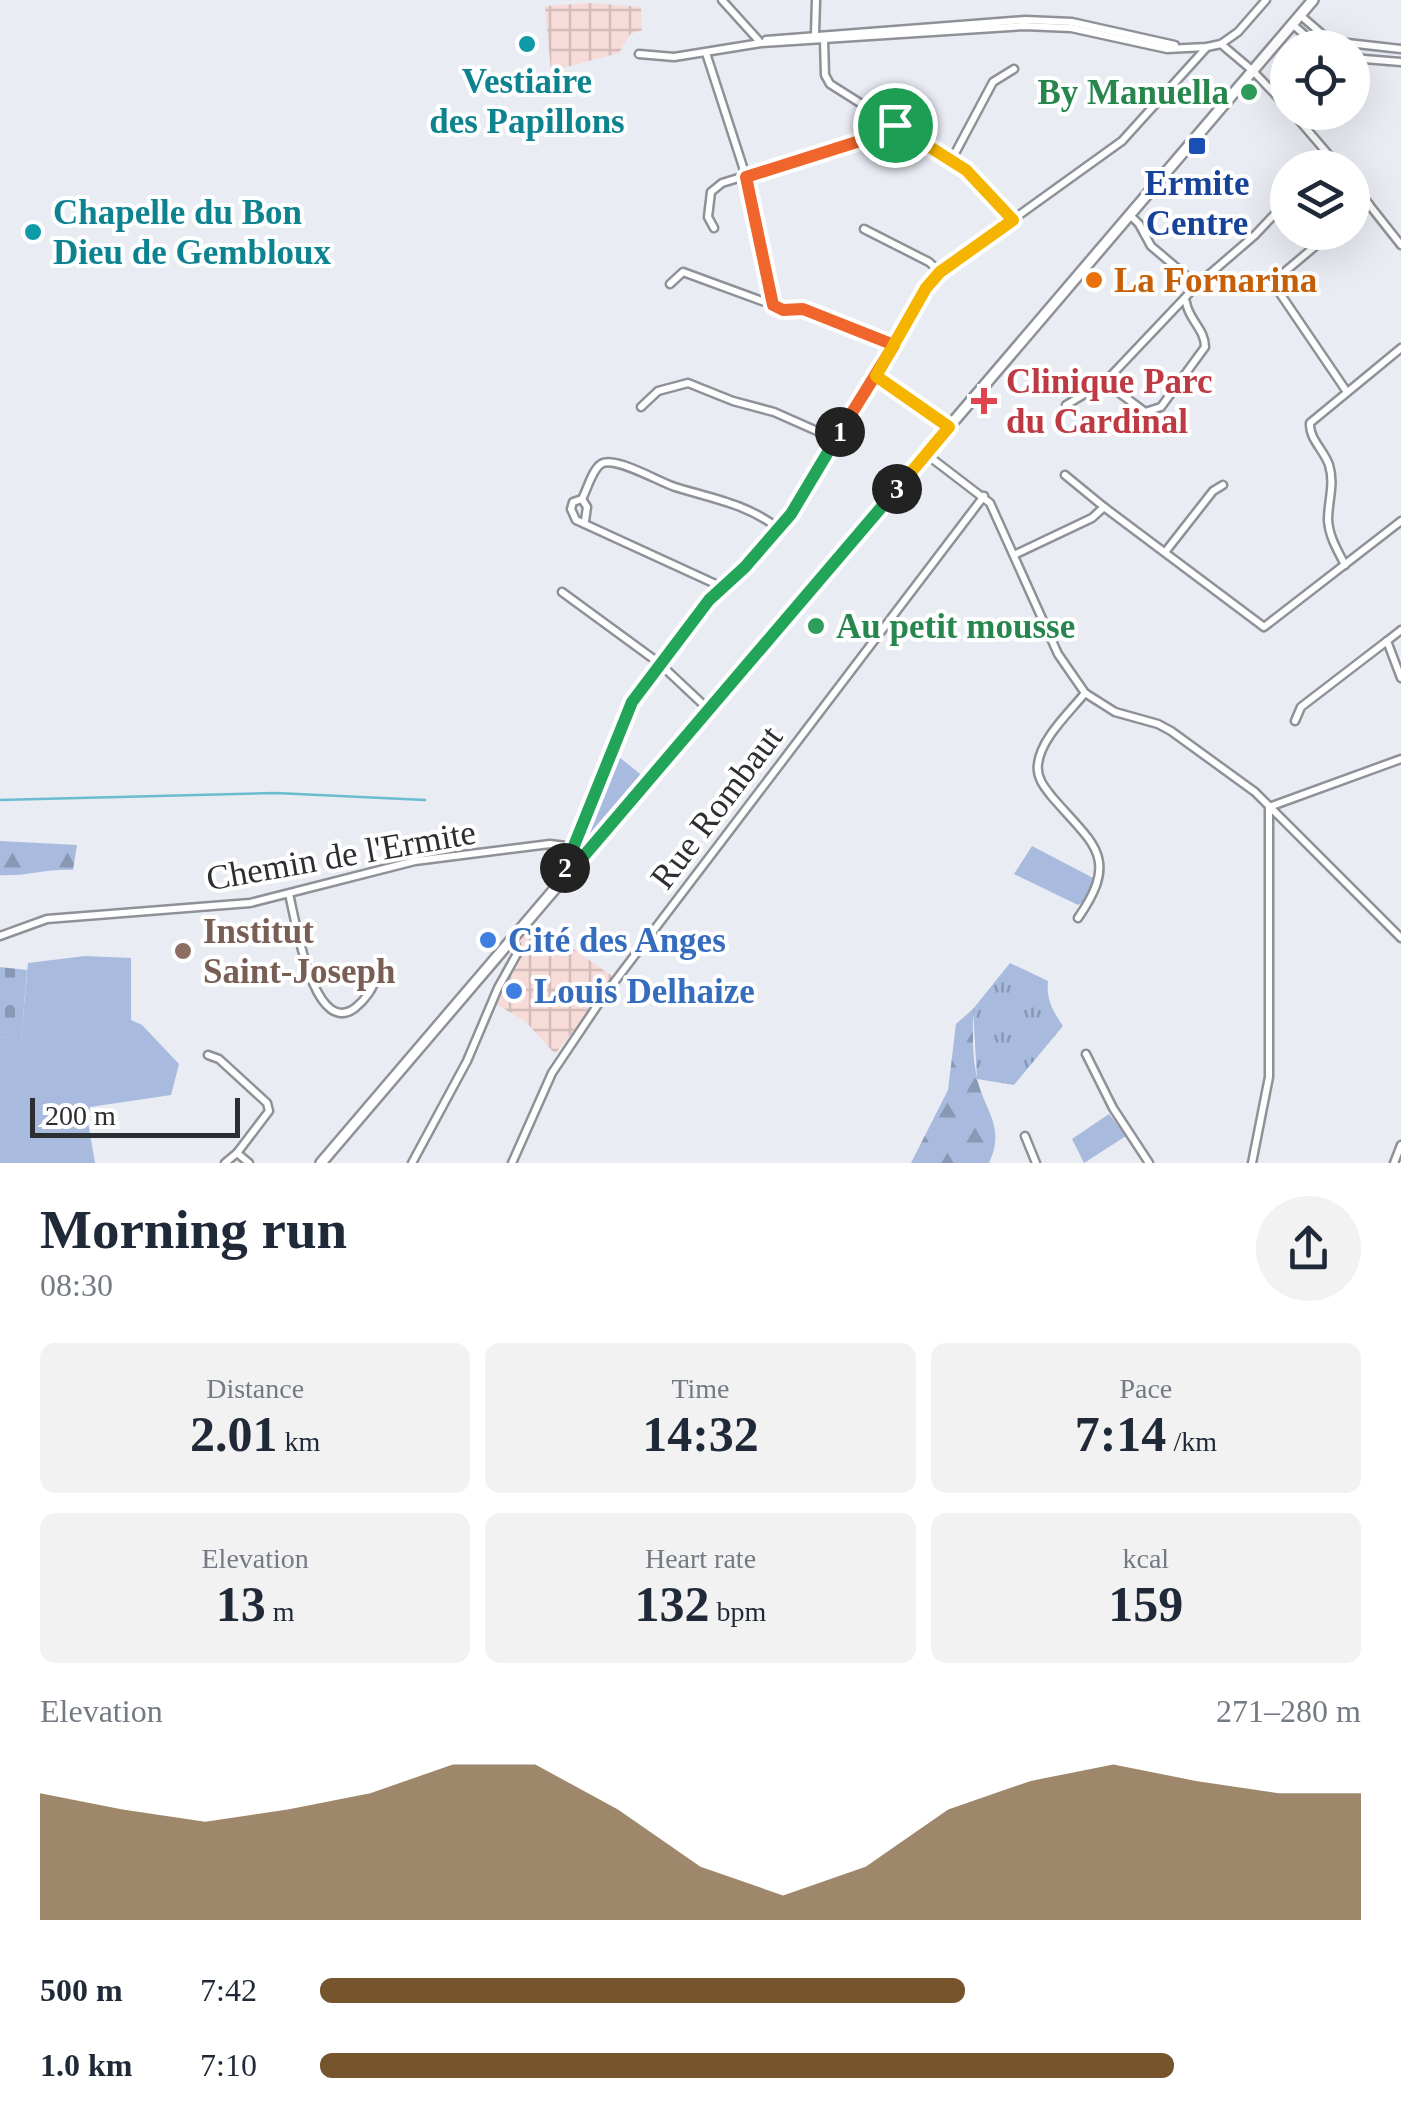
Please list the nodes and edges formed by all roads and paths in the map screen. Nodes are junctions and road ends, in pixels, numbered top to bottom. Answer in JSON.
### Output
{"nodes":[{"id":1,"x":722,"y":0,"type":"edge"},
{"id":2,"x":816,"y":0,"type":"edge"},
{"id":3,"x":1313,"y":0,"type":"edge"},
{"id":4,"x":1263,"y":1,"type":"edge"},
{"id":5,"x":1300,"y":15,"type":"junction"},
{"id":6,"x":1292,"y":24,"type":"junction"},
{"id":7,"x":1299,"y":30,"type":"edge"},
{"id":8,"x":820,"y":37,"type":"junction"},
{"id":9,"x":761,"y":43,"type":"junction"},
{"id":10,"x":1221,"y":44,"type":"junction"},
{"id":11,"x":1206,"y":47,"type":"junction"},
{"id":12,"x":1401,"y":49,"type":"edge"},
{"id":13,"x":706,"y":53,"type":"junction"},
{"id":14,"x":639,"y":54,"type":"dead end"},
{"id":15,"x":1370,"y":59,"type":"edge"},
{"id":16,"x":1401,"y":62,"type":"edge"},
{"id":17,"x":1014,"y":68,"type":"dead end"},
{"id":18,"x":1253,"y":70,"type":"junction"},
{"id":19,"x":1270,"y":88,"type":"edge"},
{"id":20,"x":895,"y":125,"type":"junction"},
{"id":21,"x":1307,"y":130,"type":"edge"},
{"id":22,"x":1324,"y":150,"type":"edge"},
{"id":23,"x":952,"y":160,"type":"junction"},
{"id":24,"x":746,"y":177,"type":"junction"},
{"id":25,"x":1370,"y":206,"type":"edge"},
{"id":26,"x":1130,"y":215,"type":"junction"},
{"id":27,"x":1270,"y":219,"type":"edge"},
{"id":28,"x":1013,"y":220,"type":"junction"},
{"id":29,"x":714,"y":228,"type":"dead end"},
{"id":30,"x":864,"y":229,"type":"dead end"},
{"id":31,"x":1401,"y":245,"type":"edge"},
{"id":32,"x":1310,"y":250,"type":"edge"},
{"id":33,"x":940,"y":272,"type":"junction"},
{"id":34,"x":670,"y":284,"type":"dead end"},
{"id":35,"x":1196,"y":285,"type":"junction"},
{"id":36,"x":1186,"y":299,"type":"junction"},
{"id":37,"x":771,"y":302,"type":"junction"},
{"id":38,"x":894,"y":345,"type":"junction"},
{"id":39,"x":1401,"y":348,"type":"edge"},
{"id":40,"x":876,"y":376,"type":"junction"},
{"id":41,"x":1105,"y":382,"type":"junction"},
{"id":42,"x":1346,"y":392,"type":"junction"},
{"id":43,"x":1066,"y":405,"type":"dead end"},
{"id":44,"x":641,"y":407,"type":"dead end"},
{"id":45,"x":949,"y":427,"type":"junction"},
{"id":46,"x":836,"y":440,"type":"junction"},
{"id":47,"x":926,"y":454,"type":"junction"},
{"id":48,"x":1065,"y":476,"type":"dead end"},
{"id":49,"x":1223,"y":485,"type":"dead end"},
{"id":50,"x":984,"y":496,"type":"junction"},
{"id":51,"x":582,"y":499,"type":"junction"},
{"id":52,"x":1104,"y":507,"type":"junction"},
{"id":53,"x":1401,"y":521,"type":"edge"},
{"id":54,"x":585,"y":522,"type":"junction"},
{"id":55,"x":778,"y":528,"type":"junction"},
{"id":56,"x":1166,"y":551,"type":"junction"},
{"id":57,"x":1014,"y":555,"type":"junction"},
{"id":58,"x":1346,"y":565,"type":"junction"},
{"id":59,"x":722,"y":588,"type":"junction"},
{"id":60,"x":562,"y":592,"type":"dead end"},
{"id":61,"x":1401,"y":630,"type":"edge"},
{"id":62,"x":1387,"y":641,"type":"junction"},
{"id":63,"x":659,"y":663,"type":"junction"},
{"id":64,"x":1401,"y":678,"type":"edge"},
{"id":65,"x":1085,"y":693,"type":"junction"},
{"id":66,"x":708,"y":710,"type":"junction"},
{"id":67,"x":1296,"y":721,"type":"dead end"},
{"id":68,"x":1401,"y":759,"type":"edge"},
{"id":69,"x":1269,"y":807,"type":"junction"},
{"id":70,"x":574,"y":848,"type":"junction"},
{"id":71,"x":565,"y":878,"type":"junction"},
{"id":72,"x":290,"y":894,"type":"junction"},
{"id":73,"x":1078,"y":918,"type":"dead end"},
{"id":74,"x":0,"y":936,"type":"edge"},
{"id":75,"x":513,"y":938,"type":"junction"},
{"id":76,"x":1401,"y":938,"type":"edge"},
{"id":77,"x":499,"y":954,"type":"junction"},
{"id":78,"x":509,"y":968,"type":"junction"},
{"id":79,"x":376,"y":976,"type":"dead end"},
{"id":80,"x":1086,"y":1054,"type":"dead end"},
{"id":81,"x":208,"y":1055,"type":"dead end"},
{"id":82,"x":1025,"y":1136,"type":"dead end"},
{"id":83,"x":1401,"y":1145,"type":"edge"},
{"id":84,"x":237,"y":1153,"type":"junction"},
{"id":85,"x":224,"y":1163,"type":"edge"},
{"id":86,"x":250,"y":1163,"type":"edge"},
{"id":87,"x":321,"y":1163,"type":"edge"},
{"id":88,"x":412,"y":1163,"type":"edge"},
{"id":89,"x":512,"y":1163,"type":"edge"},
{"id":90,"x":1036,"y":1163,"type":"edge"},
{"id":91,"x":1149,"y":1163,"type":"edge"},
{"id":92,"x":1252,"y":1163,"type":"edge"},
{"id":93,"x":1394,"y":1163,"type":"edge"}],
"edges":[{"from":1,"to":9,"type":"street"},
{"from":2,"to":8,"type":"street"},
{"from":3,"to":5,"type":"main road"},
{"from":4,"to":10,"type":"street"},
{"from":5,"to":6,"type":"main road"},
{"from":5,"to":12,"type":"street"},
{"from":6,"to":7,"type":"street"},
{"from":6,"to":18,"type":"main road"},
{"from":8,"to":9,"type":"street"},
{"from":8,"to":11,"type":"street"},
{"from":8,"to":20,"type":"street"},
{"from":9,"to":13,"type":"street"},
{"from":10,"to":11,"type":"street"},
{"from":10,"to":18,"type":"street"},
{"from":11,"to":28,"type":"street"},
{"from":13,"to":14,"type":"street"},
{"from":13,"to":24,"type":"street"},
{"from":15,"to":16,"type":"street"},
{"from":17,"to":23,"type":"street"},
{"from":18,"to":19,"type":"street"},
{"from":18,"to":26,"type":"main road"},
{"from":20,"to":23,"type":"street"},
{"from":20,"to":24,"type":"street"},
{"from":21,"to":22,"type":"street"},
{"from":23,"to":28,"type":"street"},
{"from":24,"to":29,"type":"street"},
{"from":24,"to":37,"type":"street"},
{"from":25,"to":31,"type":"street"},
{"from":26,"to":35,"type":"street"},
{"from":26,"to":45,"type":"main road"},
{"from":27,"to":35,"type":"street"},
{"from":28,"to":33,"type":"street"},
{"from":30,"to":33,"type":"street"},
{"from":32,"to":42,"type":"street"},
{"from":33,"to":38,"type":"street"},
{"from":34,"to":37,"type":"street"},
{"from":35,"to":36,"type":"street"},
{"from":36,"to":41,"type":"street"},
{"from":36,"to":41,"type":"street"},
{"from":37,"to":38,"type":"street"},
{"from":38,"to":40,"type":"street"},
{"from":39,"to":42,"type":"street"},
{"from":40,"to":45,"type":"street"},
{"from":40,"to":46,"type":"street"},
{"from":41,"to":43,"type":"street"},
{"from":42,"to":58,"type":"street"},
{"from":44,"to":46,"type":"street"},
{"from":45,"to":47,"type":"main road"},
{"from":46,"to":55,"type":"street"},
{"from":47,"to":50,"type":"street"},
{"from":47,"to":66,"type":"main road"},
{"from":48,"to":52,"type":"street"},
{"from":49,"to":56,"type":"street"},
{"from":50,"to":57,"type":"street"},
{"from":50,"to":89,"type":"street","name":"Rue Rombaut"},
{"from":51,"to":54,"type":"street"},
{"from":51,"to":54,"type":"street"},
{"from":51,"to":55,"type":"street"},
{"from":52,"to":56,"type":"street"},
{"from":52,"to":57,"type":"street"},
{"from":53,"to":58,"type":"street"},
{"from":54,"to":59,"type":"street"},
{"from":55,"to":59,"type":"street"},
{"from":56,"to":58,"type":"street"},
{"from":57,"to":65,"type":"street"},
{"from":59,"to":63,"type":"street"},
{"from":60,"to":63,"type":"street"},
{"from":61,"to":62,"type":"street"},
{"from":62,"to":64,"type":"street"},
{"from":62,"to":67,"type":"street"},
{"from":63,"to":66,"type":"street"},
{"from":63,"to":70,"type":"street"},
{"from":65,"to":69,"type":"street"},
{"from":65,"to":73,"type":"street"},
{"from":66,"to":71,"type":"main road"},
{"from":68,"to":69,"type":"street"},
{"from":69,"to":76,"type":"street"},
{"from":69,"to":92,"type":"street"},
{"from":70,"to":71,"type":"street"},
{"from":70,"to":72,"type":"street","name":"Chemin de l'Ermite"},
{"from":71,"to":75,"type":"main road"},
{"from":72,"to":74,"type":"street","name":"Chemin de l'Ermite"},
{"from":72,"to":79,"type":"street"},
{"from":75,"to":77,"type":"main road"},
{"from":75,"to":78,"type":"street"},
{"from":77,"to":78,"type":"street"},
{"from":77,"to":87,"type":"main road"},
{"from":78,"to":88,"type":"street"},
{"from":80,"to":91,"type":"street"},
{"from":81,"to":84,"type":"street"},
{"from":82,"to":90,"type":"street"},
{"from":83,"to":93,"type":"street"},
{"from":84,"to":85,"type":"street"},
{"from":84,"to":86,"type":"street"}]}
